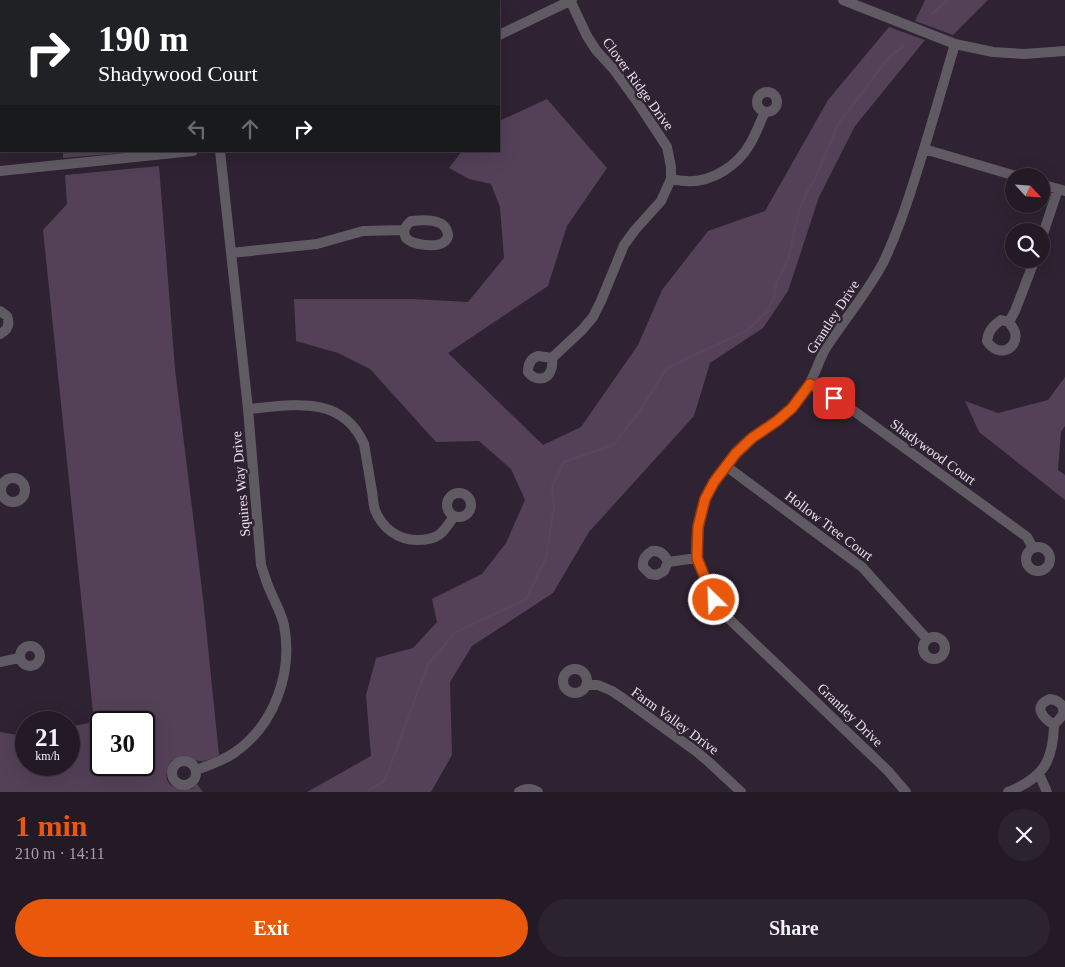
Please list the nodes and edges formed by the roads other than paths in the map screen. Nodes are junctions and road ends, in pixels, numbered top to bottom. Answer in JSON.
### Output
{"nodes":[{"id":1,"x":571,"y":0,"type":"edge"},
{"id":2,"x":843,"y":0,"type":"edge"},
{"id":3,"x":500,"y":35,"type":"edge"},
{"id":4,"x":955,"y":44,"type":"junction"},
{"id":5,"x":1065,"y":51,"type":"edge"},
{"id":6,"x":765,"y":112,"type":"dead end"},
{"id":7,"x":924,"y":149,"type":"junction"},
{"id":8,"x":183,"y":152,"type":"edge"},
{"id":9,"x":220,"y":152,"type":"edge"},
{"id":10,"x":0,"y":171,"type":"edge"},
{"id":11,"x":1005,"y":173,"type":"edge"},
{"id":12,"x":671,"y":179,"type":"junction"},
{"id":13,"x":1062,"y":190,"type":"edge"},
{"id":14,"x":1048,"y":223,"type":"edge"},
{"id":15,"x":404,"y":230,"type":"dead end"},
{"id":16,"x":231,"y":253,"type":"junction"},
{"id":17,"x":1032,"y":268,"type":"edge"},
{"id":18,"x":0,"y":311,"type":"edge"},
{"id":19,"x":1009,"y":322,"type":"dead end"},
{"id":20,"x":0,"y":334,"type":"edge"},
{"id":21,"x":552,"y":358,"type":"dead end"},
{"id":22,"x":810,"y":384,"type":"junction"},
{"id":23,"x":248,"y":409,"type":"junction"},
{"id":24,"x":726,"y":466,"type":"junction"},
{"id":25,"x":454,"y":516,"type":"dead end"},
{"id":26,"x":1033,"y":548,"type":"dead end"},
{"id":27,"x":697,"y":558,"type":"junction"},
{"id":28,"x":668,"y":562,"type":"dead end"},
{"id":29,"x":927,"y":639,"type":"dead end"},
{"id":30,"x":19,"y":658,"type":"dead end"},
{"id":31,"x":0,"y":662,"type":"edge"},
{"id":32,"x":586,"y":684,"type":"dead end"},
{"id":33,"x":1054,"y":725,"type":"dead end"},
{"id":34,"x":196,"y":770,"type":"junction"},
{"id":35,"x":1040,"y":774,"type":"junction"},
{"id":36,"x":180,"y":788,"type":"edge"},
{"id":37,"x":1014,"y":791,"type":"edge"},
{"id":38,"x":519,"y":792,"type":"edge"},
{"id":39,"x":538,"y":792,"type":"edge"},
{"id":40,"x":741,"y":792,"type":"edge"},
{"id":41,"x":906,"y":792,"type":"edge"},
{"id":42,"x":1047,"y":792,"type":"edge"}],
"edges":[{"from":1,"to":3,"type":"street"},
{"from":1,"to":12,"type":"street","name":"Clover Ridge Drive"},
{"from":2,"to":4,"type":"street"},
{"from":4,"to":5,"type":"street"},
{"from":4,"to":7,"type":"street","name":"Grantley Drive"},
{"from":6,"to":12,"type":"street"},
{"from":7,"to":11,"type":"street"},
{"from":7,"to":22,"type":"street","name":"Grantley Drive"},
{"from":8,"to":10,"type":"street"},
{"from":9,"to":16,"type":"street","name":"Squires Way Drive"},
{"from":12,"to":21,"type":"street"},
{"from":13,"to":14,"type":"street"},
{"from":15,"to":16,"type":"street"},
{"from":16,"to":23,"type":"street","name":"Squires Way Drive"},
{"from":17,"to":19,"type":"street"},
{"from":18,"to":20,"type":"street"},
{"from":22,"to":24,"type":"street","name":"Grantley Drive"},
{"from":22,"to":26,"type":"street","name":"Shadywood Court"},
{"from":23,"to":25,"type":"street"},
{"from":23,"to":34,"type":"street","name":"Squires Way Drive"},
{"from":24,"to":27,"type":"street","name":"Grantley Drive"},
{"from":24,"to":29,"type":"street","name":"Hollow Tree Court"},
{"from":27,"to":28,"type":"street"},
{"from":27,"to":41,"type":"street","name":"Grantley Drive"},
{"from":30,"to":31,"type":"street"},
{"from":32,"to":40,"type":"street","name":"Farm Valley Drive"},
{"from":33,"to":35,"type":"street"},
{"from":34,"to":36,"type":"street","name":"Squires Way Drive"},
{"from":34,"to":36,"type":"street","name":"Squires Way Drive"},
{"from":35,"to":37,"type":"street"},
{"from":35,"to":42,"type":"street"},
{"from":38,"to":39,"type":"street"}]}
